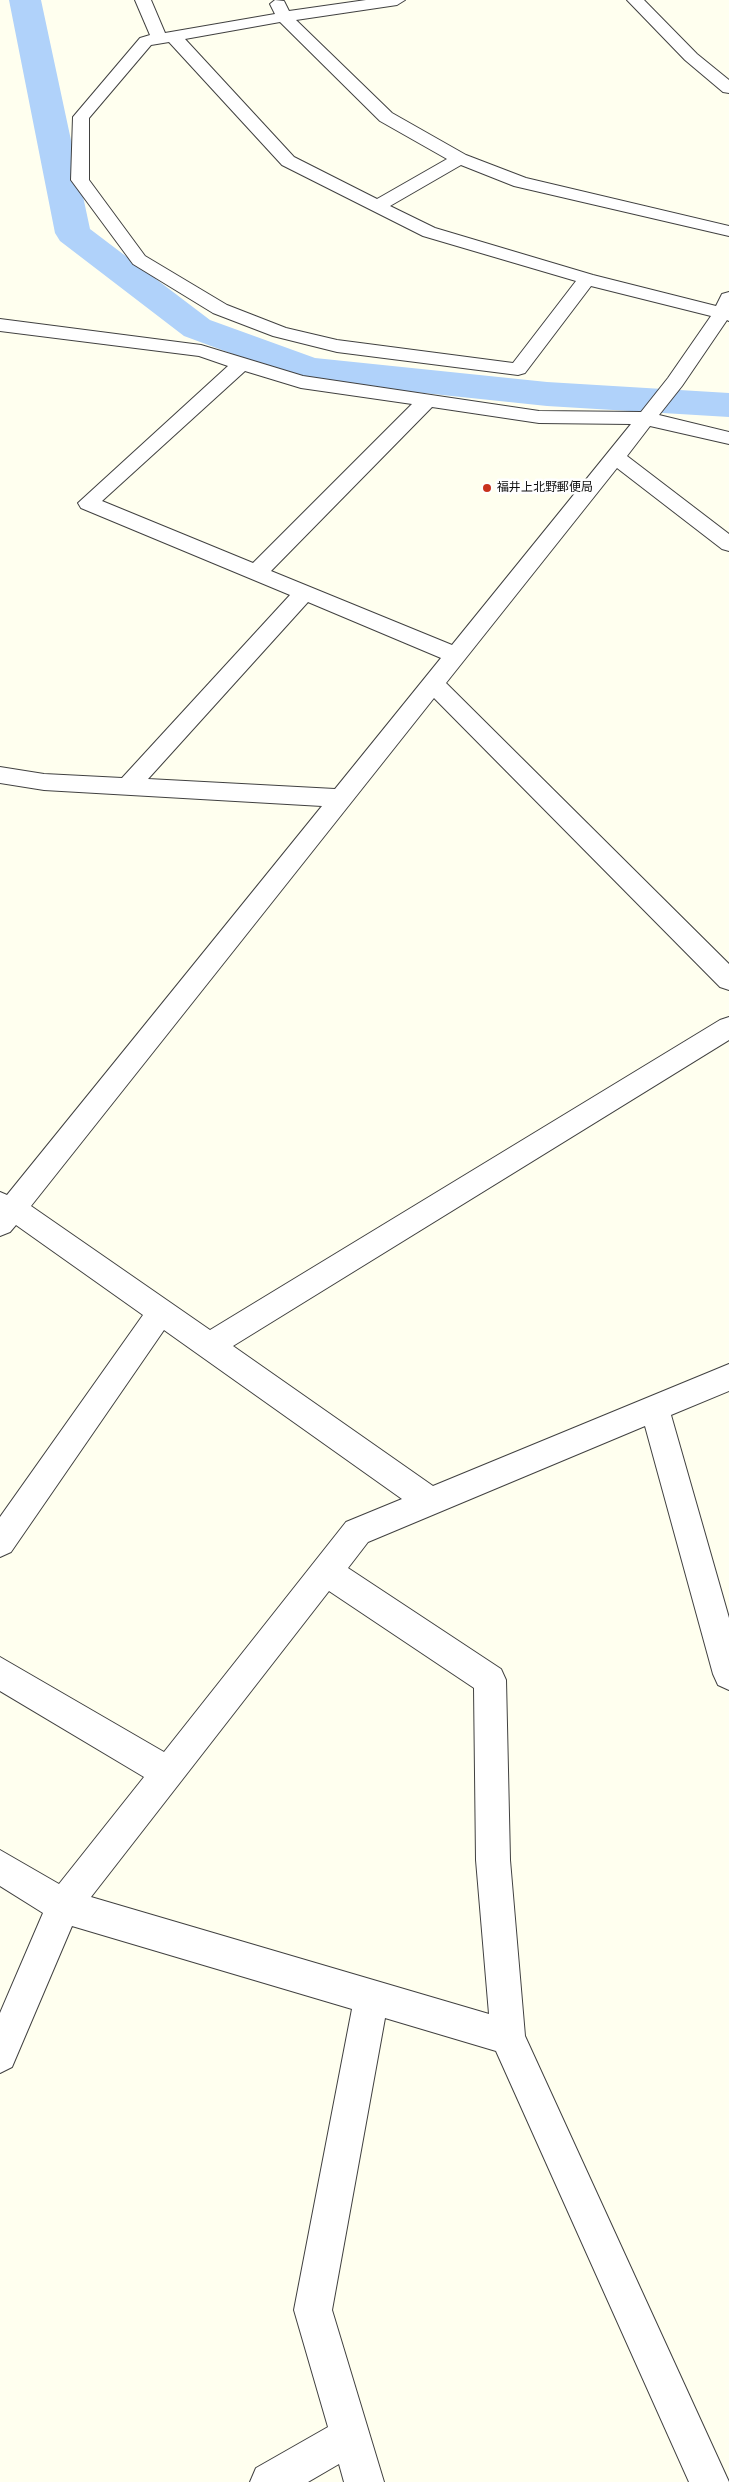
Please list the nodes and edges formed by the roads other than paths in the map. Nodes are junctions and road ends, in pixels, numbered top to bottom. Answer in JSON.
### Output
{"nodes":[{"id":1,"x":143,"y":0,"type":"edge"},
{"id":2,"x":276,"y":0,"type":"edge"},
{"id":3,"x":397,"y":0,"type":"edge"},
{"id":4,"x":635,"y":0,"type":"edge"},
{"id":5,"x":284,"y":16,"type":"junction"},
{"id":6,"x":166,"y":37,"type":"junction"},
{"id":7,"x":729,"y":88,"type":"edge"},
{"id":8,"x":460,"y":159,"type":"junction"},
{"id":9,"x":376,"y":206,"type":"junction"},
{"id":10,"x":729,"y":231,"type":"edge"},
{"id":11,"x":587,"y":279,"type":"junction"},
{"id":12,"x":727,"y":309,"type":"edge"},
{"id":13,"x":0,"y":325,"type":"edge"},
{"id":14,"x":242,"y":363,"type":"junction"},
{"id":15,"x":427,"y":401,"type":"junction"},
{"id":16,"x":649,"y":412,"type":"junction"},
{"id":17,"x":729,"y":438,"type":"edge"},
{"id":18,"x":614,"y":456,"type":"junction"},
{"id":19,"x":729,"y":544,"type":"edge"},
{"id":20,"x":256,"y":573,"type":"junction"},
{"id":21,"x":304,"y":593,"type":"junction"},
{"id":22,"x":454,"y":655,"type":"junction"},
{"id":23,"x":432,"y":683,"type":"junction"},
{"id":24,"x":0,"y":775,"type":"edge"},
{"id":25,"x":127,"y":786,"type":"junction"},
{"id":26,"x":340,"y":798,"type":"junction"},
{"id":27,"x":729,"y":980,"type":"edge"},
{"id":28,"x":729,"y":1027,"type":"edge"},
{"id":29,"x":4,"y":1212,"type":"edge"},
{"id":30,"x":161,"y":1312,"type":"junction"},
{"id":31,"x":209,"y":1346,"type":"junction"},
{"id":32,"x":729,"y":1377,"type":"edge"},
{"id":33,"x":655,"y":1408,"type":"junction"},
{"id":34,"x":431,"y":1502,"type":"junction"},
{"id":35,"x":0,"y":1542,"type":"edge"},
{"id":36,"x":327,"y":1572,"type":"junction"},
{"id":37,"x":0,"y":1673,"type":"edge"},
{"id":38,"x":729,"y":1674,"type":"edge"},
{"id":39,"x":168,"y":1773,"type":"junction"},
{"id":40,"x":0,"y":1867,"type":"edge"},
{"id":41,"x":63,"y":1906,"type":"junction"},
{"id":42,"x":372,"y":1996,"type":"junction"},
{"id":43,"x":508,"y":2037,"type":"junction"},
{"id":44,"x":0,"y":2055,"type":"edge"},
{"id":45,"x":350,"y":2436,"type":"junction"},
{"id":46,"x":270,"y":2482,"type":"edge"},
{"id":47,"x":364,"y":2482,"type":"edge"},
{"id":48,"x":709,"y":2482,"type":"edge"}],
"edges":[{"from":1,"to":6,"type":"street"},
{"from":2,"to":5,"type":"street"},
{"from":3,"to":5,"type":"street"},
{"from":4,"to":7,"type":"street"},
{"from":5,"to":6,"type":"street"},
{"from":5,"to":8,"type":"street"},
{"from":6,"to":9,"type":"street"},
{"from":6,"to":11,"type":"street"},
{"from":8,"to":9,"type":"street"},
{"from":8,"to":10,"type":"street"},
{"from":9,"to":11,"type":"street"},
{"from":11,"to":12,"type":"street"},
{"from":12,"to":16,"type":"street"},
{"from":13,"to":14,"type":"street"},
{"from":14,"to":15,"type":"street"},
{"from":14,"to":20,"type":"street"},
{"from":15,"to":16,"type":"street"},
{"from":15,"to":20,"type":"street"},
{"from":16,"to":17,"type":"street"},
{"from":16,"to":18,"type":"street"},
{"from":18,"to":19,"type":"street"},
{"from":18,"to":22,"type":"street"},
{"from":20,"to":21,"type":"street"},
{"from":21,"to":22,"type":"street"},
{"from":21,"to":25,"type":"street"},
{"from":22,"to":23,"type":"street"},
{"from":23,"to":26,"type":"street"},
{"from":23,"to":27,"type":"street"},
{"from":24,"to":25,"type":"street"},
{"from":25,"to":26,"type":"street"},
{"from":26,"to":29,"type":"street"},
{"from":28,"to":31,"type":"street"},
{"from":29,"to":30,"type":"street"},
{"from":30,"to":31,"type":"street"},
{"from":30,"to":35,"type":"street"},
{"from":31,"to":34,"type":"street"},
{"from":32,"to":33,"type":"street"},
{"from":33,"to":34,"type":"street"},
{"from":33,"to":38,"type":"street"},
{"from":34,"to":36,"type":"street"},
{"from":36,"to":39,"type":"street"},
{"from":36,"to":43,"type":"street"},
{"from":37,"to":39,"type":"street"},
{"from":39,"to":41,"type":"street"},
{"from":40,"to":41,"type":"street"},
{"from":41,"to":42,"type":"street"},
{"from":41,"to":44,"type":"street"},
{"from":42,"to":43,"type":"street"},
{"from":42,"to":45,"type":"street"},
{"from":43,"to":48,"type":"street"},
{"from":45,"to":46,"type":"street"},
{"from":45,"to":47,"type":"street"}]}
